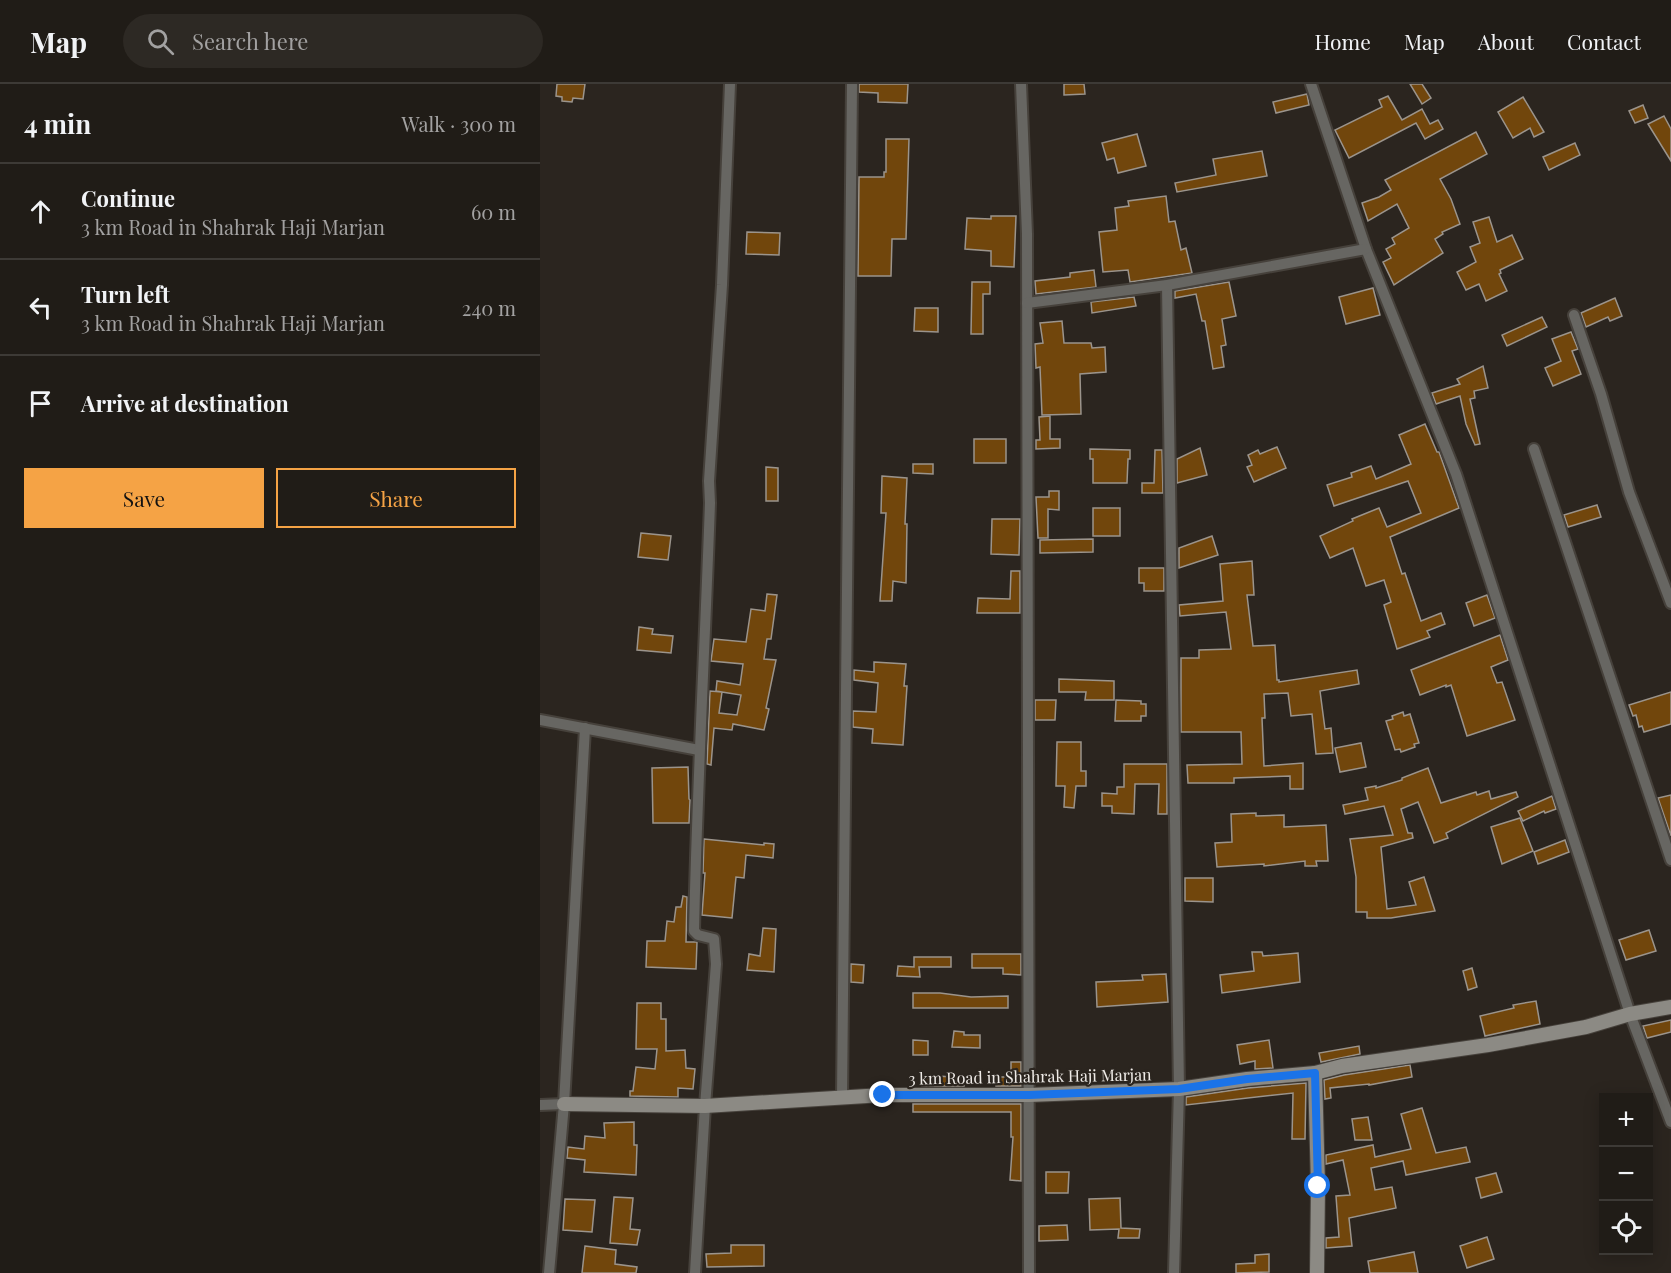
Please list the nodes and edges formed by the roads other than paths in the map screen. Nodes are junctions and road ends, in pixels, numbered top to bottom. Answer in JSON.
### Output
{"nodes":[{"id":1,"x":730,"y":84,"type":"edge"},
{"id":2,"x":852,"y":84,"type":"edge"},
{"id":3,"x":1021,"y":84,"type":"edge"},
{"id":4,"x":1311,"y":84,"type":"edge"},
{"id":5,"x":1366,"y":249,"type":"junction"},
{"id":6,"x":1167,"y":285,"type":"junction"},
{"id":7,"x":1027,"y":303,"type":"junction"},
{"id":8,"x":1574,"y":315,"type":"dead end"},
{"id":9,"x":1534,"y":448,"type":"dead end"},
{"id":10,"x":1671,"y":603,"type":"edge"},
{"id":11,"x":540,"y":720,"type":"edge"},
{"id":12,"x":585,"y":728,"type":"junction"},
{"id":13,"x":699,"y":750,"type":"junction"},
{"id":14,"x":1671,"y":860,"type":"edge"},
{"id":15,"x":1671,"y":1007,"type":"edge"},
{"id":16,"x":1630,"y":1014,"type":"junction"},
{"id":17,"x":1315,"y":1073,"type":"junction"},
{"id":18,"x":1179,"y":1089,"type":"junction"},
{"id":19,"x":1029,"y":1095,"type":"junction"},
{"id":20,"x":842,"y":1098,"type":"junction"},
{"id":21,"x":564,"y":1104,"type":"junction"},
{"id":22,"x":540,"y":1105,"type":"edge"},
{"id":23,"x":705,"y":1106,"type":"junction"},
{"id":24,"x":1671,"y":1122,"type":"edge"},
{"id":25,"x":549,"y":1273,"type":"edge"},
{"id":26,"x":695,"y":1273,"type":"edge"},
{"id":27,"x":1029,"y":1273,"type":"edge"},
{"id":28,"x":1174,"y":1273,"type":"edge"},
{"id":29,"x":1317,"y":1273,"type":"edge"}],
"edges":[{"from":1,"to":13,"type":"street"},
{"from":2,"to":20,"type":"street"},
{"from":3,"to":7,"type":"street"},
{"from":4,"to":5,"type":"street"},
{"from":5,"to":6,"type":"street"},
{"from":5,"to":16,"type":"street"},
{"from":6,"to":7,"type":"street"},
{"from":6,"to":18,"type":"street"},
{"from":7,"to":19,"type":"street"},
{"from":8,"to":10,"type":"street"},
{"from":9,"to":14,"type":"street"},
{"from":11,"to":12,"type":"street"},
{"from":12,"to":13,"type":"street"},
{"from":12,"to":21,"type":"street"},
{"from":13,"to":23,"type":"street"},
{"from":15,"to":16,"type":"street","name":"3 km Road in Shahrak Haji Marjan"},
{"from":16,"to":17,"type":"street","name":"3 km Road in Shahrak Haji Marjan"},
{"from":16,"to":24,"type":"street"},
{"from":17,"to":18,"type":"street","name":"3 km Road in Shahrak Haji Marjan"},
{"from":17,"to":29,"type":"street"},
{"from":18,"to":19,"type":"street","name":"3 km Road in Shahrak Haji Marjan"},
{"from":18,"to":28,"type":"street"},
{"from":19,"to":20,"type":"street","name":"3 km Road in Shahrak Haji Marjan"},
{"from":19,"to":27,"type":"street"},
{"from":20,"to":23,"type":"street","name":"3 km Road in Shahrak Haji Marjan"},
{"from":21,"to":22,"type":"street"},
{"from":21,"to":23,"type":"street","name":"3 km Road in Shahrak Haji Marjan"},
{"from":21,"to":25,"type":"street"},
{"from":23,"to":26,"type":"street"}]}
